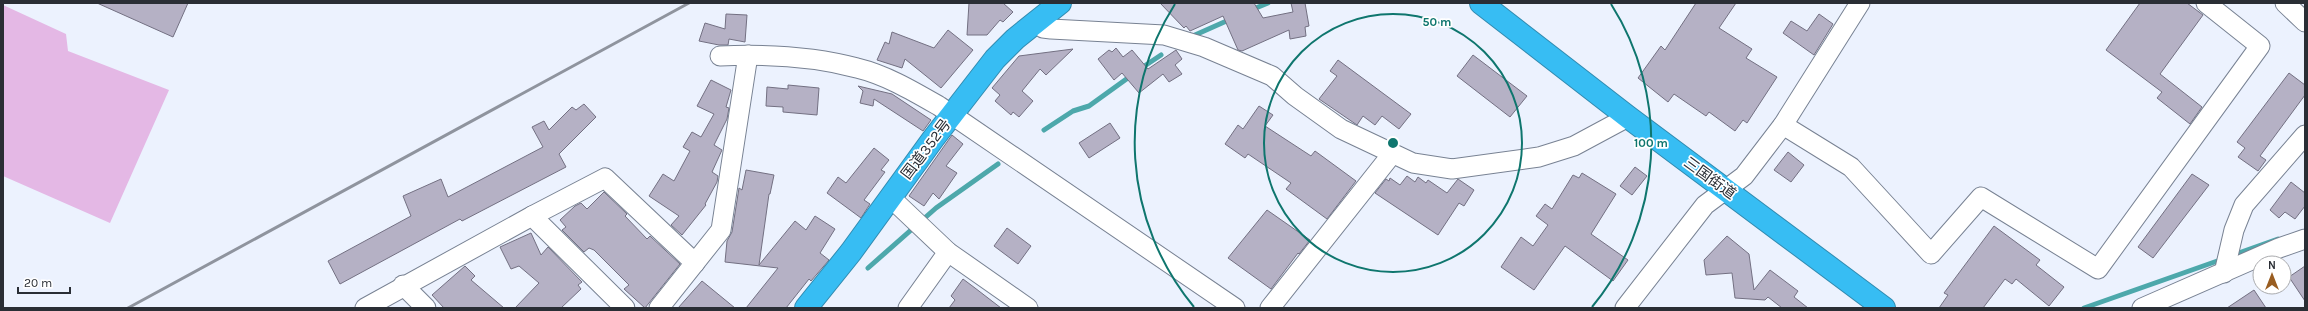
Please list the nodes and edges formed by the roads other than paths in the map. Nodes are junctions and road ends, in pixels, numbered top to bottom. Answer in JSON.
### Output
{"nodes":[{"id":1,"x":1060,"y":3,"type":"edge"},
{"id":2,"x":1860,"y":3,"type":"edge"},
{"id":3,"x":2206,"y":3,"type":"edge"},
{"id":4,"x":2285,"y":3,"type":"edge"},
{"id":5,"x":1489,"y":9,"type":"edge"},
{"id":6,"x":1036,"y":22,"type":"junction"},
{"id":7,"x":2305,"y":22,"type":"edge"},
{"id":8,"x":748,"y":55,"type":"junction"},
{"id":9,"x":720,"y":56,"type":"dead end"},
{"id":10,"x":951,"y":116,"type":"junction"},
{"id":11,"x":1628,"y":117,"type":"junction"},
{"id":12,"x":1783,"y":124,"type":"junction"},
{"id":13,"x":2305,"y":135,"type":"edge"},
{"id":14,"x":1392,"y":154,"type":"junction"},
{"id":15,"x":1726,"y":190,"type":"junction"},
{"id":16,"x":891,"y":198,"type":"junction"},
{"id":17,"x":532,"y":216,"type":"junction"},
{"id":18,"x":2305,"y":239,"type":"edge"},
{"id":19,"x":948,"y":252,"type":"junction"},
{"id":20,"x":694,"y":263,"type":"junction"},
{"id":21,"x":2224,"y":273,"type":"junction"},
{"id":22,"x":403,"y":285,"type":"junction"},
{"id":23,"x":617,"y":305,"type":"edge"},
{"id":24,"x":365,"y":308,"type":"edge"},
{"id":25,"x":426,"y":308,"type":"edge"},
{"id":26,"x":659,"y":308,"type":"edge"},
{"id":27,"x":806,"y":308,"type":"edge"},
{"id":28,"x":908,"y":308,"type":"edge"},
{"id":29,"x":1028,"y":308,"type":"edge"},
{"id":30,"x":1235,"y":308,"type":"edge"},
{"id":31,"x":1270,"y":308,"type":"edge"},
{"id":32,"x":1625,"y":308,"type":"edge"},
{"id":33,"x":1884,"y":308,"type":"edge"},
{"id":34,"x":2142,"y":308,"type":"edge"}],
"edges":[{"from":1,"to":6,"type":"highway","name":"国道352号"},
{"from":2,"to":12,"type":"street"},
{"from":3,"to":12,"type":"street"},
{"from":4,"to":7,"type":"street"},
{"from":5,"to":11,"type":"highway","name":"三国街道"},
{"from":6,"to":10,"type":"highway","name":"国道352号"},
{"from":6,"to":14,"type":"street"},
{"from":8,"to":9,"type":"street"},
{"from":8,"to":10,"type":"street"},
{"from":8,"to":20,"type":"street"},
{"from":10,"to":16,"type":"highway","name":"国道352号"},
{"from":10,"to":30,"type":"street"},
{"from":11,"to":14,"type":"street"},
{"from":11,"to":15,"type":"highway","name":"三国街道"},
{"from":12,"to":15,"type":"street"},
{"from":13,"to":21,"type":"street"},
{"from":14,"to":31,"type":"street"},
{"from":15,"to":32,"type":"street"},
{"from":15,"to":33,"type":"highway","name":"三国街道"},
{"from":16,"to":19,"type":"street"},
{"from":16,"to":27,"type":"highway","name":"国道352号"},
{"from":17,"to":20,"type":"street"},
{"from":17,"to":22,"type":"street"},
{"from":17,"to":23,"type":"street"},
{"from":18,"to":21,"type":"street"},
{"from":19,"to":28,"type":"street"},
{"from":19,"to":29,"type":"street"},
{"from":20,"to":26,"type":"street"},
{"from":21,"to":34,"type":"street"},
{"from":22,"to":24,"type":"street"},
{"from":22,"to":25,"type":"street"}]}
